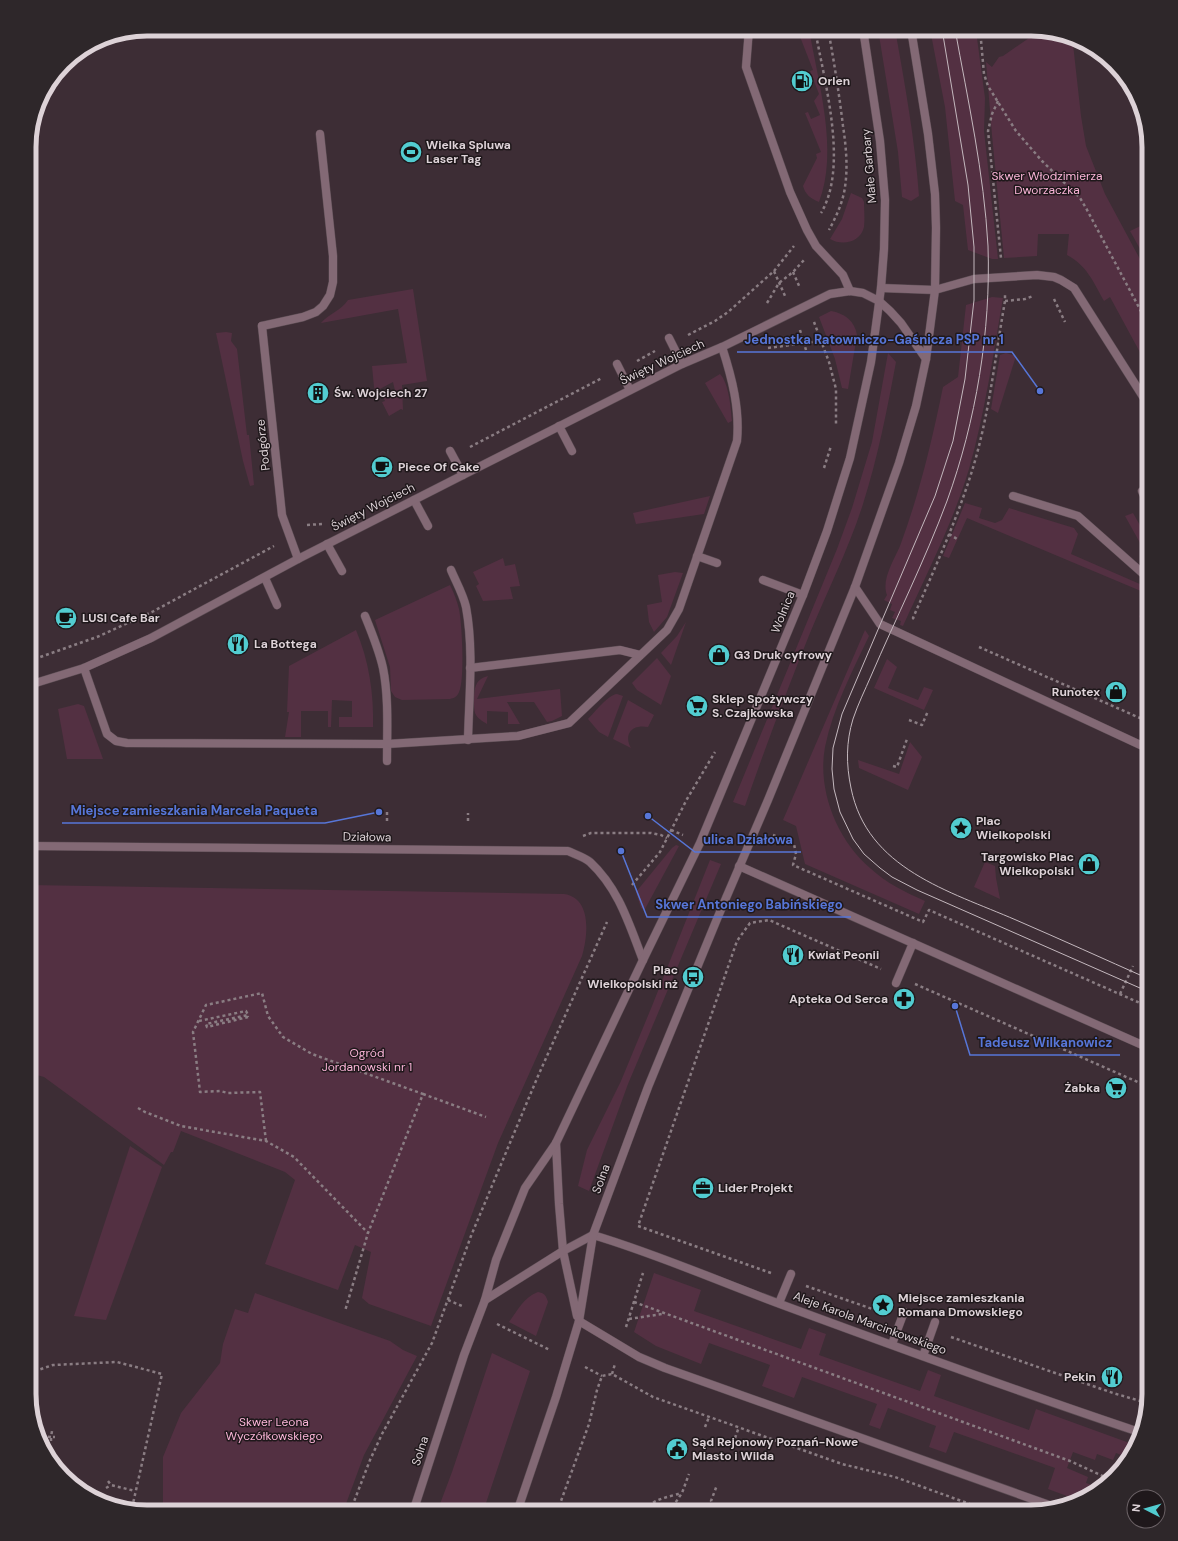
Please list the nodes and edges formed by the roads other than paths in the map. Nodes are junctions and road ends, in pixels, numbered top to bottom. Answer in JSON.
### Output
{"nodes":[{"id":1,"x":748,"y":36,"type":"edge"},
{"id":2,"x":864,"y":36,"type":"edge"},
{"id":3,"x":912,"y":36,"type":"edge"},
{"id":4,"x":320,"y":134,"type":"dead end"},
{"id":5,"x":881,"y":288,"type":"junction"},
{"id":6,"x":935,"y":290,"type":"junction"},
{"id":7,"x":850,"y":291,"type":"junction"},
{"id":8,"x":879,"y":301,"type":"junction"},
{"id":9,"x":669,"y":338,"type":"dead end"},
{"id":10,"x":722,"y":347,"type":"junction"},
{"id":11,"x":926,"y":359,"type":"junction"},
{"id":12,"x":617,"y":364,"type":"dead end"},
{"id":13,"x":682,"y":364,"type":"junction"},
{"id":14,"x":630,"y":390,"type":"junction"},
{"id":15,"x":1142,"y":395,"type":"edge"},
{"id":16,"x":559,"y":426,"type":"junction"},
{"id":17,"x":450,"y":451,"type":"dead end"},
{"id":18,"x":572,"y":451,"type":"dead end"},
{"id":19,"x":462,"y":475,"type":"junction"},
{"id":20,"x":1013,"y":496,"type":"dead end"},
{"id":21,"x":414,"y":500,"type":"junction"},
{"id":22,"x":428,"y":526,"type":"dead end"},
{"id":23,"x":327,"y":544,"type":"junction"},
{"id":24,"x":697,"y":556,"type":"junction"},
{"id":25,"x":298,"y":559,"type":"junction"},
{"id":26,"x":718,"y":563,"type":"dead end"},
{"id":27,"x":450,"y":570,"type":"dead end"},
{"id":28,"x":342,"y":571,"type":"dead end"},
{"id":29,"x":1142,"y":573,"type":"edge"},
{"id":30,"x":265,"y":578,"type":"junction"},
{"id":31,"x":763,"y":580,"type":"dead end"},
{"id":32,"x":855,"y":587,"type":"junction"},
{"id":33,"x":802,"y":595,"type":"junction"},
{"id":34,"x":277,"y":605,"type":"dead end"},
{"id":35,"x":365,"y":616,"type":"dead end"},
{"id":36,"x":640,"y":655,"type":"junction"},
{"id":37,"x":84,"y":668,"type":"junction"},
{"id":38,"x":470,"y":668,"type":"junction"},
{"id":39,"x":36,"y":683,"type":"edge"},
{"id":40,"x":468,"y":740,"type":"junction"},
{"id":41,"x":387,"y":744,"type":"junction"},
{"id":42,"x":1142,"y":746,"type":"edge"},
{"id":43,"x":386,"y":761,"type":"dead end"},
{"id":44,"x":36,"y":846,"type":"edge"},
{"id":45,"x":739,"y":866,"type":"junction"},
{"id":46,"x":913,"y":943,"type":"junction"},
{"id":47,"x":642,"y":960,"type":"junction"},
{"id":48,"x":897,"y":980,"type":"road end"},
{"id":49,"x":1142,"y":1045,"type":"edge"},
{"id":50,"x":556,"y":1143,"type":"junction"},
{"id":51,"x":593,"y":1235,"type":"junction"},
{"id":52,"x":563,"y":1251,"type":"junction"},
{"id":53,"x":790,"y":1277,"type":"road end"},
{"id":54,"x":485,"y":1300,"type":"junction"},
{"id":55,"x":779,"y":1303,"type":"junction"},
{"id":56,"x":903,"y":1316,"type":"road end"},
{"id":57,"x":579,"y":1321,"type":"junction"},
{"id":58,"x":934,"y":1326,"type":"road end"},
{"id":59,"x":892,"y":1344,"type":"junction"},
{"id":60,"x":923,"y":1356,"type":"junction"},
{"id":61,"x":1136,"y":1431,"type":"edge"},
{"id":62,"x":1046,"y":1504,"type":"edge"},
{"id":63,"x":415,"y":1505,"type":"edge"},
{"id":64,"x":519,"y":1505,"type":"edge"}],
"edges":[{"from":1,"to":7,"type":"street"},
{"from":2,"to":5,"type":"street","name":"Małe Garbary"},
{"from":3,"to":6,"type":"street"},
{"from":4,"to":25,"type":"street","name":"Podgórze"},
{"from":5,"to":6,"type":"street"},
{"from":5,"to":8,"type":"street","name":"Małe Garbary"},
{"from":6,"to":11,"type":"street"},
{"from":6,"to":15,"type":"street"},
{"from":7,"to":8,"type":"street","name":"Święty Wojciech"},
{"from":7,"to":10,"type":"street","name":"Święty Wojciech"},
{"from":8,"to":11,"type":"street","name":"Święty Wojciech"},
{"from":8,"to":33,"type":"street","name":"Wolnica"},
{"from":9,"to":13,"type":"street"},
{"from":10,"to":13,"type":"street","name":"Święty Wojciech"},
{"from":10,"to":24,"type":"street"},
{"from":11,"to":32,"type":"street"},
{"from":12,"to":14,"type":"street"},
{"from":13,"to":14,"type":"street","name":"Święty Wojciech"},
{"from":14,"to":16,"type":"street","name":"Święty Wojciech"},
{"from":16,"to":18,"type":"street"},
{"from":16,"to":19,"type":"street","name":"Święty Wojciech"},
{"from":17,"to":19,"type":"street"},
{"from":19,"to":21,"type":"street","name":"Święty Wojciech"},
{"from":20,"to":29,"type":"street"},
{"from":21,"to":22,"type":"street"},
{"from":21,"to":23,"type":"street","name":"Święty Wojciech"},
{"from":23,"to":25,"type":"street","name":"Święty Wojciech"},
{"from":23,"to":28,"type":"street"},
{"from":24,"to":26,"type":"street"},
{"from":24,"to":36,"type":"street"},
{"from":25,"to":30,"type":"street","name":"Święty Wojciech"},
{"from":27,"to":38,"type":"street"},
{"from":30,"to":34,"type":"street"},
{"from":30,"to":37,"type":"street","name":"Święty Wojciech"},
{"from":31,"to":33,"type":"street"},
{"from":32,"to":42,"type":"street"},
{"from":32,"to":45,"type":"street"},
{"from":33,"to":47,"type":"street","name":"Wolnica"},
{"from":35,"to":41,"type":"street"},
{"from":36,"to":38,"type":"street"},
{"from":36,"to":40,"type":"street"},
{"from":37,"to":39,"type":"street","name":"Święty Wojciech"},
{"from":37,"to":41,"type":"street"},
{"from":38,"to":40,"type":"street"},
{"from":40,"to":41,"type":"street"},
{"from":41,"to":43,"type":"street"},
{"from":44,"to":47,"type":"street","name":"Działowa"},
{"from":45,"to":46,"type":"street"},
{"from":45,"to":51,"type":"street","name":"Solna"},
{"from":46,"to":48,"type":"street"},
{"from":46,"to":49,"type":"street"},
{"from":47,"to":50,"type":"street","name":"Solna"},
{"from":50,"to":52,"type":"street"},
{"from":50,"to":54,"type":"street","name":"Solna"},
{"from":51,"to":52,"type":"street"},
{"from":51,"to":55,"type":"street","name":"Aleje Karola Marcinkowskiego"},
{"from":51,"to":57,"type":"street","name":"Solna"},
{"from":52,"to":54,"type":"street"},
{"from":52,"to":57,"type":"street"},
{"from":53,"to":55,"type":"street"},
{"from":54,"to":63,"type":"street","name":"Solna"},
{"from":55,"to":59,"type":"street","name":"Aleje Karola Marcinkowskiego"},
{"from":56,"to":59,"type":"street"},
{"from":57,"to":62,"type":"street"},
{"from":57,"to":64,"type":"street","name":"Solna"},
{"from":58,"to":60,"type":"street"},
{"from":59,"to":60,"type":"street","name":"Aleje Karola Marcinkowskiego"},
{"from":60,"to":61,"type":"street","name":"Aleje Karola Marcinkowskiego"}]}
